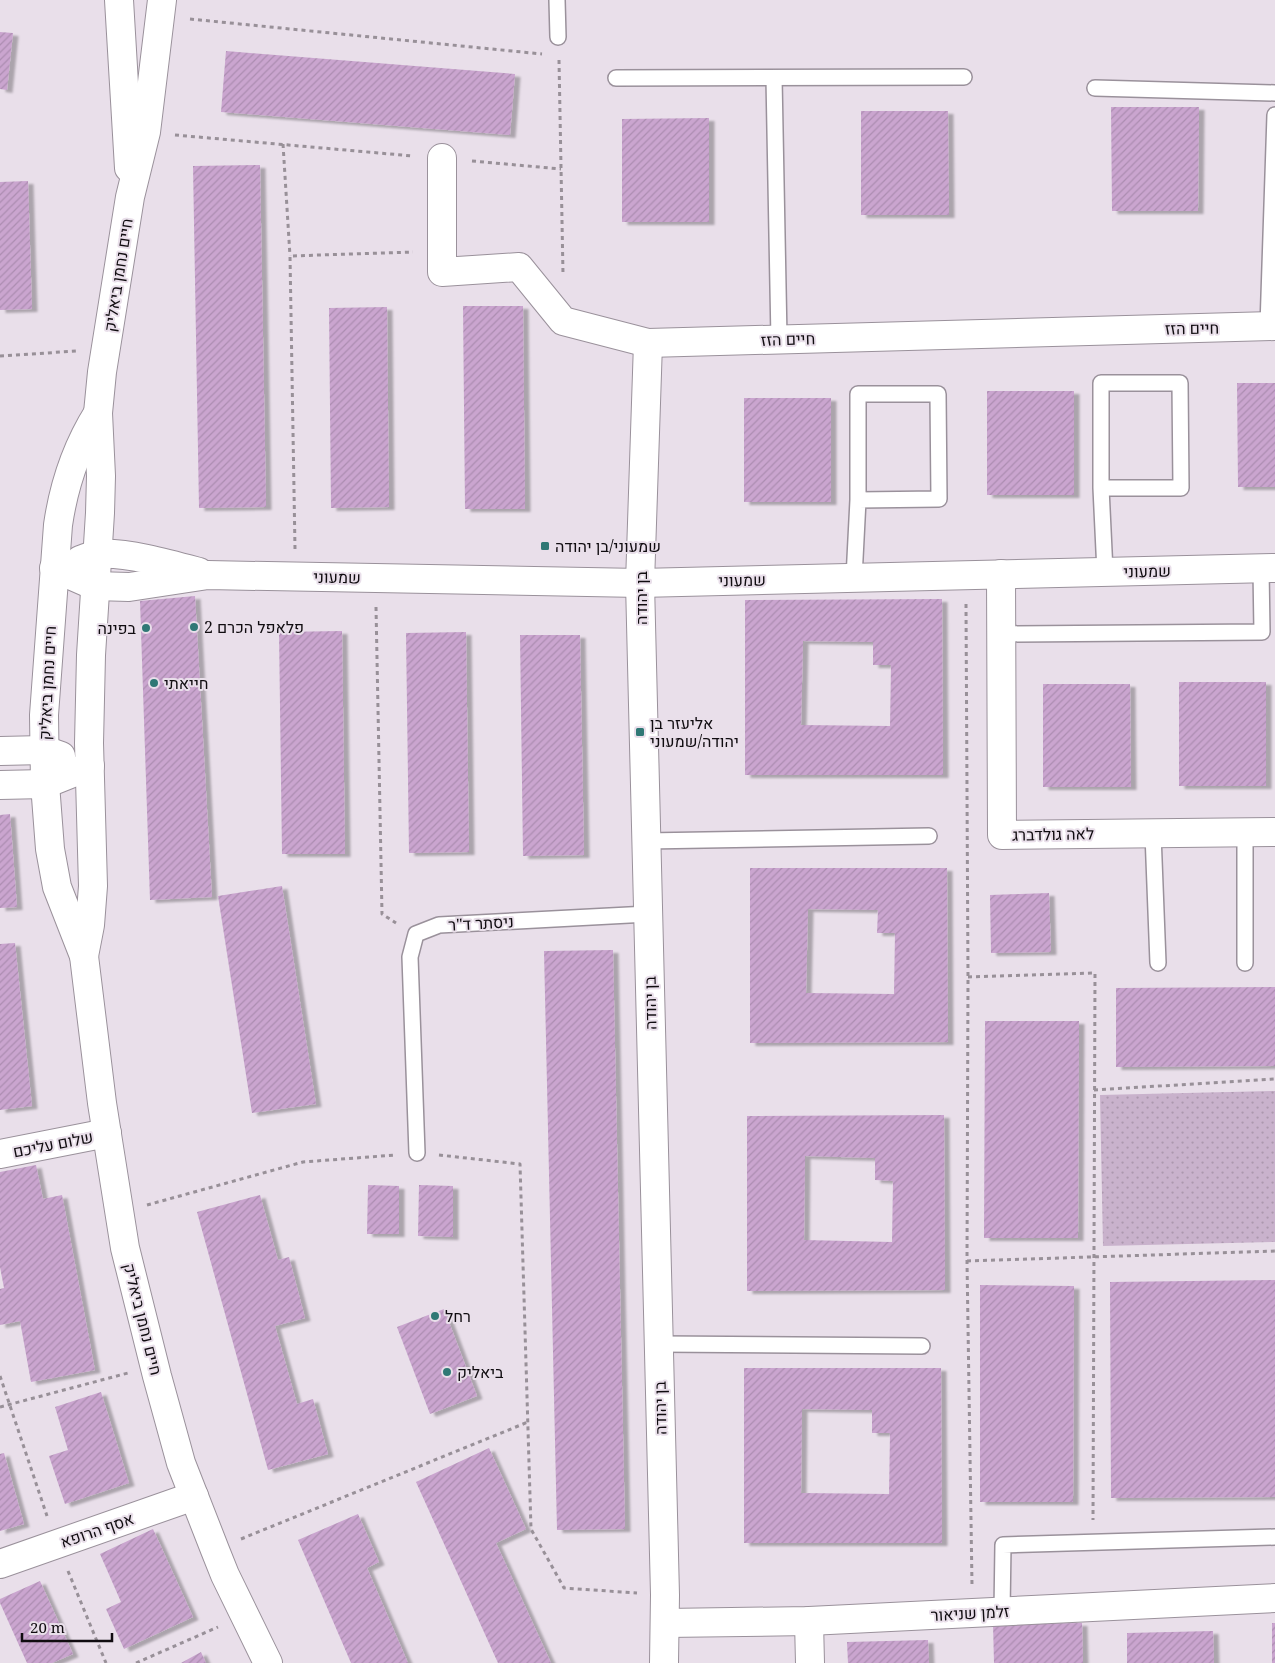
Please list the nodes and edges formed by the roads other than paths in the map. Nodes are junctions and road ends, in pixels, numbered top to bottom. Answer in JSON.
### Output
{"nodes":[{"id":1,"x":108,"y":0,"type":"edge"},
{"id":2,"x":119,"y":0,"type":"edge"},
{"id":3,"x":557,"y":0,"type":"edge"},
{"id":4,"x":171,"y":6,"type":"edge"},
{"id":5,"x":121,"y":36,"type":"junction"},
{"id":6,"x":558,"y":37,"type":"dead end"},
{"id":7,"x":964,"y":77,"type":"dead end"},
{"id":8,"x":616,"y":78,"type":"dead end"},
{"id":9,"x":774,"y":78,"type":"junction"},
{"id":10,"x":1095,"y":88,"type":"dead end"},
{"id":11,"x":1275,"y":93,"type":"edge"},
{"id":12,"x":1275,"y":115,"type":"edge"},
{"id":13,"x":442,"y":158,"type":"road end"},
{"id":14,"x":130,"y":197,"type":"junction"},
{"id":15,"x":1271,"y":326,"type":"edge"},
{"id":16,"x":779,"y":339,"type":"junction"},
{"id":17,"x":648,"y":343,"type":"junction"},
{"id":18,"x":98,"y":413,"type":"junction"},
{"id":19,"x":1101,"y":488,"type":"junction"},
{"id":20,"x":858,"y":500,"type":"junction"},
{"id":21,"x":98,"y":554,"type":"junction"},
{"id":22,"x":54,"y":568,"type":"junction"},
{"id":23,"x":1268,"y":568,"type":"edge"},
{"id":24,"x":1104,"y":572,"type":"junction"},
{"id":25,"x":1001,"y":574,"type":"junction"},
{"id":26,"x":208,"y":575,"type":"junction"},
{"id":27,"x":854,"y":578,"type":"junction"},
{"id":28,"x":640,"y":583,"type":"junction"},
{"id":29,"x":95,"y":586,"type":"junction"},
{"id":30,"x":1001,"y":634,"type":"junction"},
{"id":31,"x":44,"y":750,"type":"junction"},
{"id":32,"x":0,"y":751,"type":"edge"},
{"id":33,"x":90,"y":766,"type":"junction"},
{"id":34,"x":45,"y":784,"type":"junction"},
{"id":35,"x":0,"y":785,"type":"edge"},
{"id":36,"x":1275,"y":832,"type":"edge"},
{"id":37,"x":1245,"y":833,"type":"junction"},
{"id":38,"x":1154,"y":834,"type":"junction"},
{"id":39,"x":929,"y":836,"type":"dead end"},
{"id":40,"x":646,"y":841,"type":"junction"},
{"id":41,"x":648,"y":914,"type":"junction"},
{"id":42,"x":84,"y":956,"type":"junction"},
{"id":43,"x":1158,"y":963,"type":"dead end"},
{"id":44,"x":1244,"y":964,"type":"dead end"},
{"id":45,"x":107,"y":1133,"type":"junction"},
{"id":46,"x":417,"y":1153,"type":"road end"},
{"id":47,"x":0,"y":1154,"type":"edge"},
{"id":48,"x":659,"y":1344,"type":"junction"},
{"id":49,"x":922,"y":1346,"type":"dead end"},
{"id":50,"x":194,"y":1496,"type":"junction"},
{"id":51,"x":1275,"y":1537,"type":"edge"},
{"id":52,"x":0,"y":1564,"type":"edge"},
{"id":53,"x":1275,"y":1598,"type":"edge"},
{"id":54,"x":1002,"y":1611,"type":"junction"},
{"id":55,"x":809,"y":1621,"type":"junction"},
{"id":56,"x":666,"y":1623,"type":"junction"},
{"id":57,"x":268,"y":1663,"type":"edge"},
{"id":58,"x":664,"y":1663,"type":"edge"},
{"id":59,"x":810,"y":1663,"type":"edge"}],
"edges":[{"from":1,"to":5,"type":"street"},
{"from":2,"to":5,"type":"street","name":"חיים נחמן ביאליק"},
{"from":3,"to":6,"type":"lane"},
{"from":4,"to":14,"type":"street","name":"חיים נחמן ביאליק"},
{"from":5,"to":14,"type":"street","name":"חיים נחמן ביאליק"},
{"from":7,"to":9,"type":"lane"},
{"from":8,"to":9,"type":"lane"},
{"from":9,"to":16,"type":"lane"},
{"from":10,"to":11,"type":"lane"},
{"from":12,"to":15,"type":"lane"},
{"from":13,"to":17,"type":"street","name":"חיים הזז"},
{"from":14,"to":18,"type":"street","name":"חיים נחמן ביאליק"},
{"from":15,"to":16,"type":"street","name":"חיים הזז"},
{"from":16,"to":17,"type":"street","name":"חיים הזז"},
{"from":17,"to":28,"type":"street","name":"בן יהודה"},
{"from":18,"to":21,"type":"street","name":"חיים נחמן ביאליק"},
{"from":18,"to":22,"type":"street","name":"חיים נחמן ביאליק"},
{"from":19,"to":19,"type":"lane"},
{"from":19,"to":24,"type":"lane"},
{"from":20,"to":20,"type":"lane"},
{"from":20,"to":27,"type":"lane"},
{"from":21,"to":22,"type":"street","name":"שמעוני"},
{"from":21,"to":26,"type":"street","name":"שמעוני"},
{"from":21,"to":29,"type":"street","name":"חיים נחמן ביאליק"},
{"from":22,"to":29,"type":"street","name":"שמעוני"},
{"from":22,"to":31,"type":"street","name":"חיים נחמן ביאליק"},
{"from":23,"to":24,"type":"street","name":"שמעוני"},
{"from":23,"to":30,"type":"lane"},
{"from":24,"to":25,"type":"street","name":"שמעוני"},
{"from":25,"to":27,"type":"street","name":"שמעוני"},
{"from":25,"to":30,"type":"street","name":"לאה גולדברג"},
{"from":26,"to":28,"type":"street","name":"שמעוני"},
{"from":26,"to":29,"type":"street","name":"שמעוני"},
{"from":27,"to":28,"type":"street","name":"שמעוני"},
{"from":28,"to":40,"type":"street","name":"בן יהודה"},
{"from":29,"to":33,"type":"street","name":"חיים נחמן ביאליק"},
{"from":30,"to":38,"type":"street","name":"לאה גולדברג"},
{"from":31,"to":32,"type":"street"},
{"from":31,"to":33,"type":"street"},
{"from":31,"to":34,"type":"street","name":"חיים נחמן ביאליק"},
{"from":33,"to":34,"type":"street"},
{"from":33,"to":42,"type":"street","name":"חיים נחמן ביאליק"},
{"from":34,"to":35,"type":"street"},
{"from":34,"to":42,"type":"street","name":"חיים נחמן ביאליק"},
{"from":36,"to":37,"type":"street","name":"לאה גולדברג"},
{"from":37,"to":38,"type":"street","name":"לאה גולדברג"},
{"from":37,"to":44,"type":"lane"},
{"from":38,"to":43,"type":"lane"},
{"from":39,"to":40,"type":"lane"},
{"from":40,"to":41,"type":"street","name":"בן יהודה"},
{"from":41,"to":46,"type":"lane","name":"ניסתר ד\"ר"},
{"from":41,"to":48,"type":"street","name":"בן יהודה"},
{"from":42,"to":45,"type":"street","name":"חיים נחמן ביאליק"},
{"from":45,"to":47,"type":"street","name":"שלום עליכם"},
{"from":45,"to":50,"type":"street","name":"חיים נחמן ביאליק"},
{"from":48,"to":49,"type":"lane"},
{"from":48,"to":56,"type":"street","name":"בן יהודה"},
{"from":50,"to":52,"type":"street","name":"אסף הרופא"},
{"from":50,"to":57,"type":"street","name":"חיים נחמן ביאליק"},
{"from":51,"to":54,"type":"lane"},
{"from":53,"to":54,"type":"street","name":"זלמן שניאור"},
{"from":54,"to":55,"type":"street","name":"זלמן שניאור"},
{"from":55,"to":56,"type":"street","name":"זלמן שניאור"},
{"from":55,"to":59,"type":"street"},
{"from":56,"to":58,"type":"street","name":"בן יהודה"}]}
